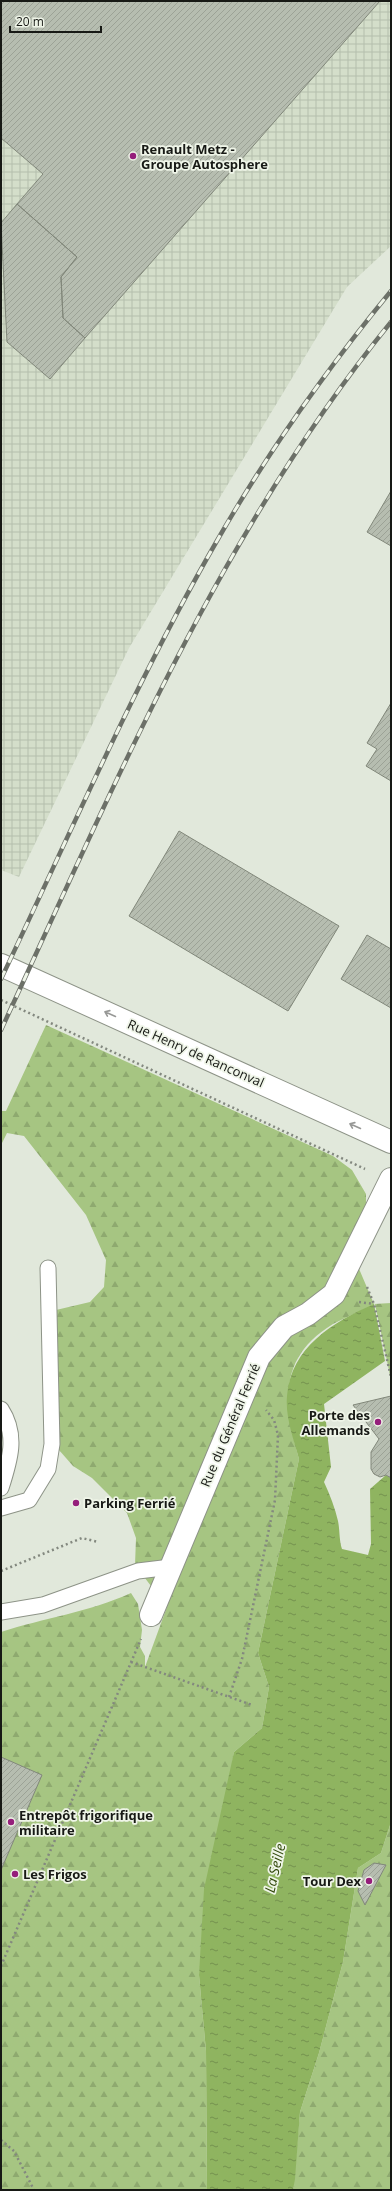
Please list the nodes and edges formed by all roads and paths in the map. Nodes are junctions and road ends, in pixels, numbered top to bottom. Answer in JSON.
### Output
{"nodes":[{"id":1,"x":1,"y":965,"type":"edge"},
{"id":2,"x":1,"y":1000,"type":"edge"},
{"id":3,"x":391,"y":1142,"type":"edge"},
{"id":4,"x":391,"y":1180,"type":"edge"},
{"id":5,"x":48,"y":1268,"type":"dead end"},
{"id":6,"x":354,"y":1301,"type":"dead end"},
{"id":7,"x":391,"y":1377,"type":"edge"},
{"id":8,"x":1,"y":1408,"type":"edge"},
{"id":9,"x":265,"y":1408,"type":"dead end"},
{"id":10,"x":1,"y":1488,"type":"edge"},
{"id":11,"x":1,"y":1508,"type":"edge"},
{"id":12,"x":98,"y":1542,"type":"dead end"},
{"id":13,"x":171,"y":1567,"type":"junction"},
{"id":14,"x":1,"y":1571,"type":"edge"},
{"id":15,"x":1,"y":1612,"type":"edge"},
{"id":16,"x":151,"y":1615,"type":"joint"},
{"id":17,"x":131,"y":1662,"type":"junction"},
{"id":18,"x":229,"y":1697,"type":"junction"},
{"id":19,"x":252,"y":1705,"type":"dead end"},
{"id":20,"x":1,"y":1966,"type":"edge"},
{"id":21,"x":1,"y":2140,"type":"edge"},
{"id":22,"x":34,"y":2190,"type":"edge"}],
"edges":[{"from":3,"to":1,"type":"street","name":"Rue Henry de Ranconval","one_way":true},
{"from":2,"to":4,"type":"path"},
{"from":4,"to":13,"type":"street","name":"Rue du Général Ferrié"},
{"from":5,"to":11,"type":"lane"},
{"from":6,"to":7,"type":"path"},
{"from":8,"to":10,"type":"lane"},
{"from":9,"to":18,"type":"path"},
{"from":12,"to":14,"type":"path"},
{"from":13,"to":15,"type":"lane"},
{"from":13,"to":16,"type":"street","name":"Rue du Général Ferrié"},
{"from":16,"to":17,"type":"path"},
{"from":17,"to":18,"type":"path"},
{"from":17,"to":20,"type":"path"},
{"from":18,"to":19,"type":"path"},
{"from":21,"to":22,"type":"path"}]}
